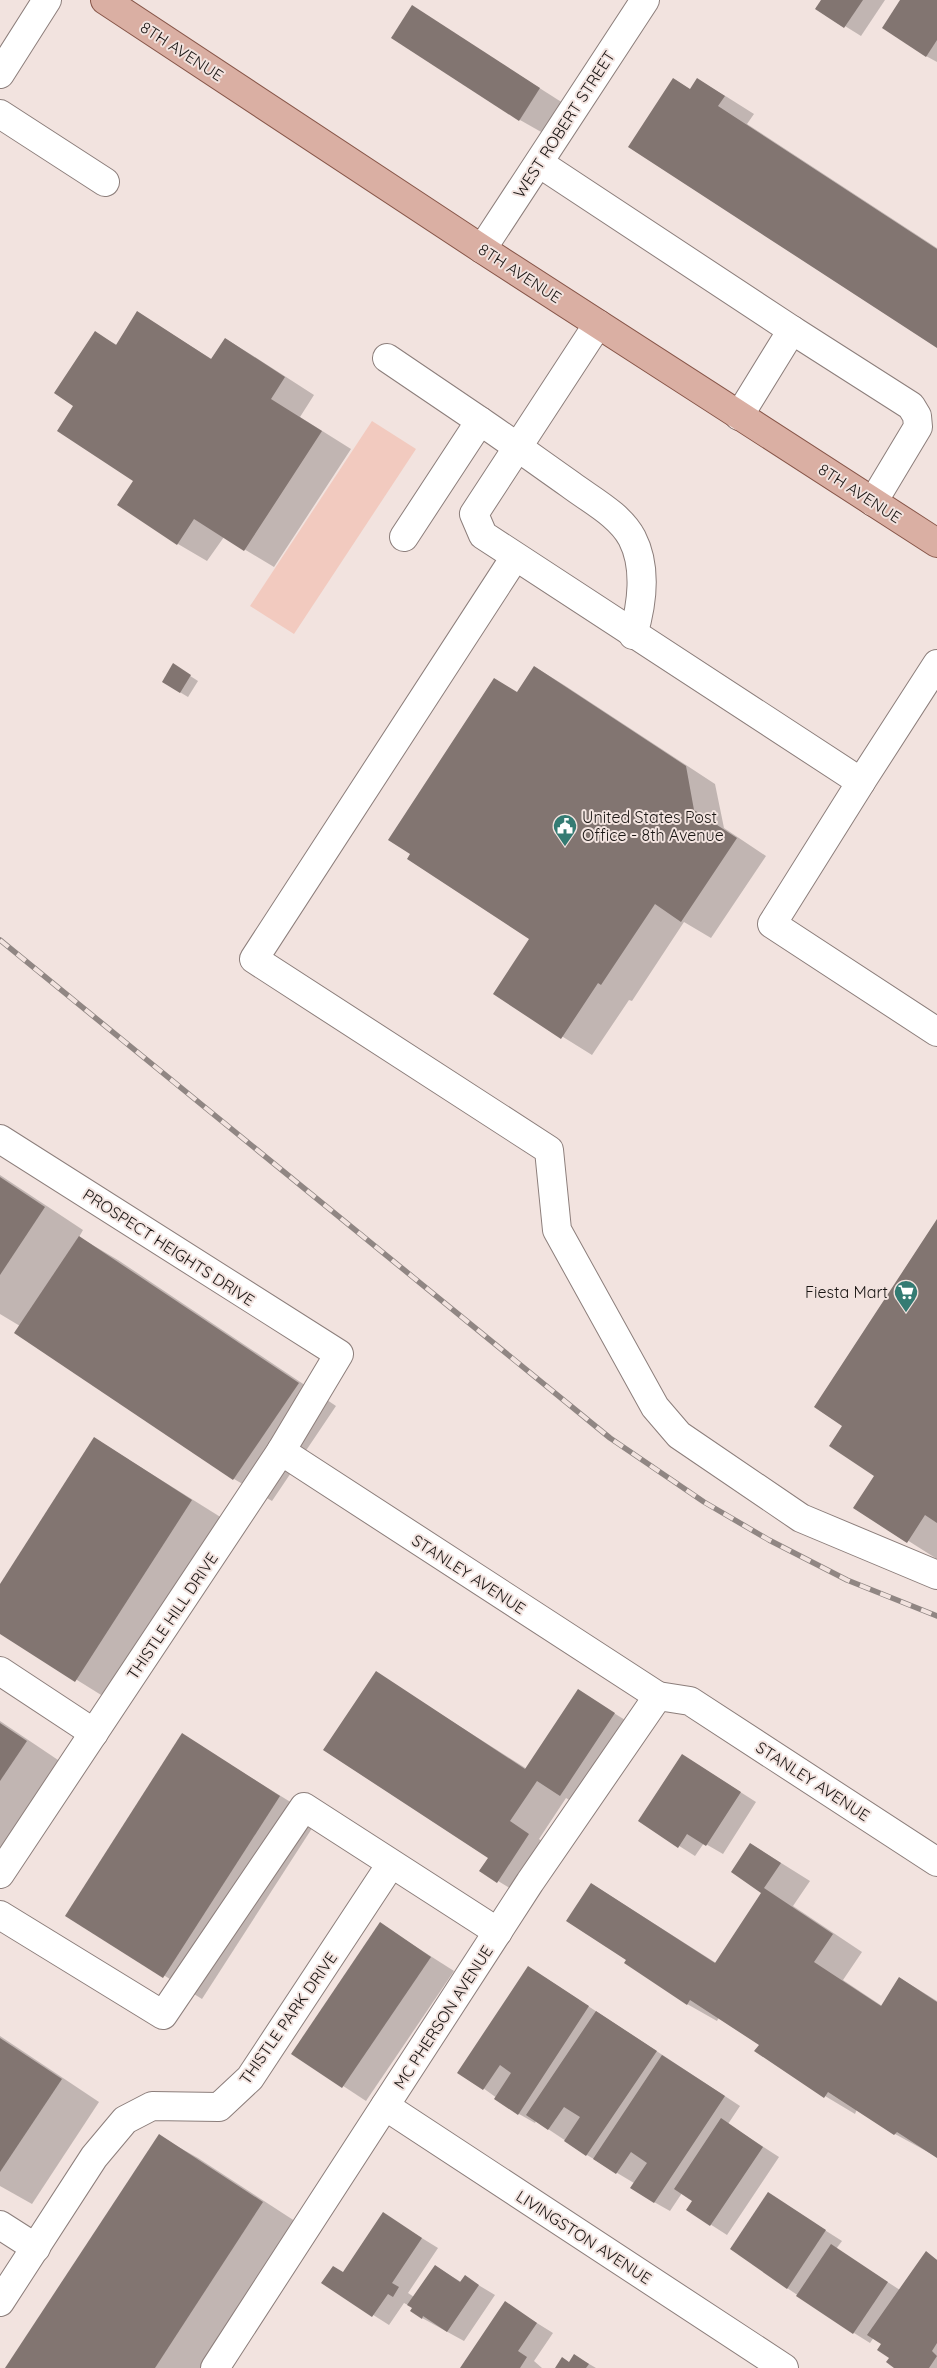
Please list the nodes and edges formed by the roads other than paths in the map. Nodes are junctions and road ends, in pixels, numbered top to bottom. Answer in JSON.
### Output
{"nodes":[{"id":1,"x":47,"y":0,"type":"edge"},
{"id":2,"x":105,"y":0,"type":"edge"},
{"id":3,"x":645,"y":0,"type":"edge"},
{"id":4,"x":0,"y":74,"type":"edge"},
{"id":5,"x":0,"y":114,"type":"edge"},
{"id":6,"x":539,"y":163,"type":"junction"},
{"id":7,"x":105,"y":182,"type":"dead end"},
{"id":8,"x":482,"y":249,"type":"junction"},
{"id":9,"x":598,"y":324,"type":"junction"},
{"id":10,"x":792,"y":330,"type":"junction"},
{"id":11,"x":387,"y":358,"type":"dead end"},
{"id":12,"x":740,"y":416,"type":"junction"},
{"id":13,"x":480,"y":421,"type":"junction"},
{"id":14,"x":517,"y":447,"type":"junction"},
{"id":15,"x":873,"y":502,"type":"junction"},
{"id":16,"x":404,"y":537,"type":"dead end"},
{"id":17,"x":937,"y":543,"type":"edge"},
{"id":18,"x":515,"y":557,"type":"junction"},
{"id":19,"x":633,"y":635,"type":"junction"},
{"id":20,"x":937,"y":664,"type":"edge"},
{"id":21,"x":861,"y":782,"type":"junction"},
{"id":22,"x":937,"y":1032,"type":"edge"},
{"id":23,"x":0,"y":1139,"type":"edge"},
{"id":24,"x":339,"y":1354,"type":"joint"},
{"id":25,"x":282,"y":1451,"type":"junction"},
{"id":26,"x":937,"y":1575,"type":"edge"},
{"id":27,"x":0,"y":1671,"type":"edge"},
{"id":28,"x":658,"y":1696,"type":"junction"},
{"id":29,"x":94,"y":1733,"type":"junction"},
{"id":30,"x":937,"y":1862,"type":"edge"},
{"id":31,"x":392,"y":1864,"type":"junction"},
{"id":32,"x":0,"y":1874,"type":"edge"},
{"id":33,"x":0,"y":1915,"type":"edge"},
{"id":34,"x":498,"y":1932,"type":"junction"},
{"id":35,"x":386,"y":2106,"type":"junction"},
{"id":36,"x":0,"y":2225,"type":"edge"},
{"id":37,"x":36,"y":2248,"type":"junction"},
{"id":38,"x":0,"y":2302,"type":"edge"},
{"id":39,"x":216,"y":2368,"type":"edge"},
{"id":40,"x":784,"y":2368,"type":"edge"}],
"edges":[{"from":1,"to":4,"type":"street"},
{"from":2,"to":8,"type":"main road","name":"8TH AVENUE"},
{"from":3,"to":6,"type":"street","name":"WEST ROBERT STREET"},
{"from":5,"to":7,"type":"street"},
{"from":6,"to":8,"type":"street","name":"WEST ROBERT STREET"},
{"from":6,"to":10,"type":"street"},
{"from":8,"to":9,"type":"main road","name":"8TH AVENUE"},
{"from":9,"to":12,"type":"main road","name":"8TH AVENUE"},
{"from":9,"to":14,"type":"street"},
{"from":10,"to":12,"type":"street"},
{"from":10,"to":15,"type":"street"},
{"from":11,"to":13,"type":"street"},
{"from":12,"to":15,"type":"main road","name":"8TH AVENUE"},
{"from":13,"to":14,"type":"street"},
{"from":13,"to":16,"type":"street"},
{"from":14,"to":18,"type":"street"},
{"from":14,"to":19,"type":"street"},
{"from":15,"to":17,"type":"main road","name":"8TH AVENUE"},
{"from":18,"to":19,"type":"street"},
{"from":18,"to":26,"type":"street"},
{"from":19,"to":21,"type":"street"},
{"from":20,"to":21,"type":"street"},
{"from":21,"to":22,"type":"street"},
{"from":23,"to":24,"type":"street","name":"PROSPECT HEIGHTS DRIVE"},
{"from":24,"to":25,"type":"street","name":"THISTLE HILL DRIVE"},
{"from":25,"to":28,"type":"street","name":"STANLEY AVENUE"},
{"from":25,"to":29,"type":"street","name":"THISTLE HILL DRIVE"},
{"from":27,"to":29,"type":"street"},
{"from":28,"to":30,"type":"street","name":"STANLEY AVENUE"},
{"from":28,"to":34,"type":"street","name":"MC PHERSON AVENUE"},
{"from":29,"to":32,"type":"street","name":"THISTLE HILL DRIVE"},
{"from":31,"to":33,"type":"street"},
{"from":31,"to":34,"type":"street"},
{"from":31,"to":37,"type":"street","name":"THISTLE PARK DRIVE"},
{"from":34,"to":35,"type":"street","name":"MC PHERSON AVENUE"},
{"from":35,"to":39,"type":"street","name":"MC PHERSON AVENUE"},
{"from":35,"to":40,"type":"street","name":"LIVINGSTON AVENUE"},
{"from":36,"to":37,"type":"street"},
{"from":37,"to":38,"type":"street","name":"THISTLE PARK DRIVE"}]}
